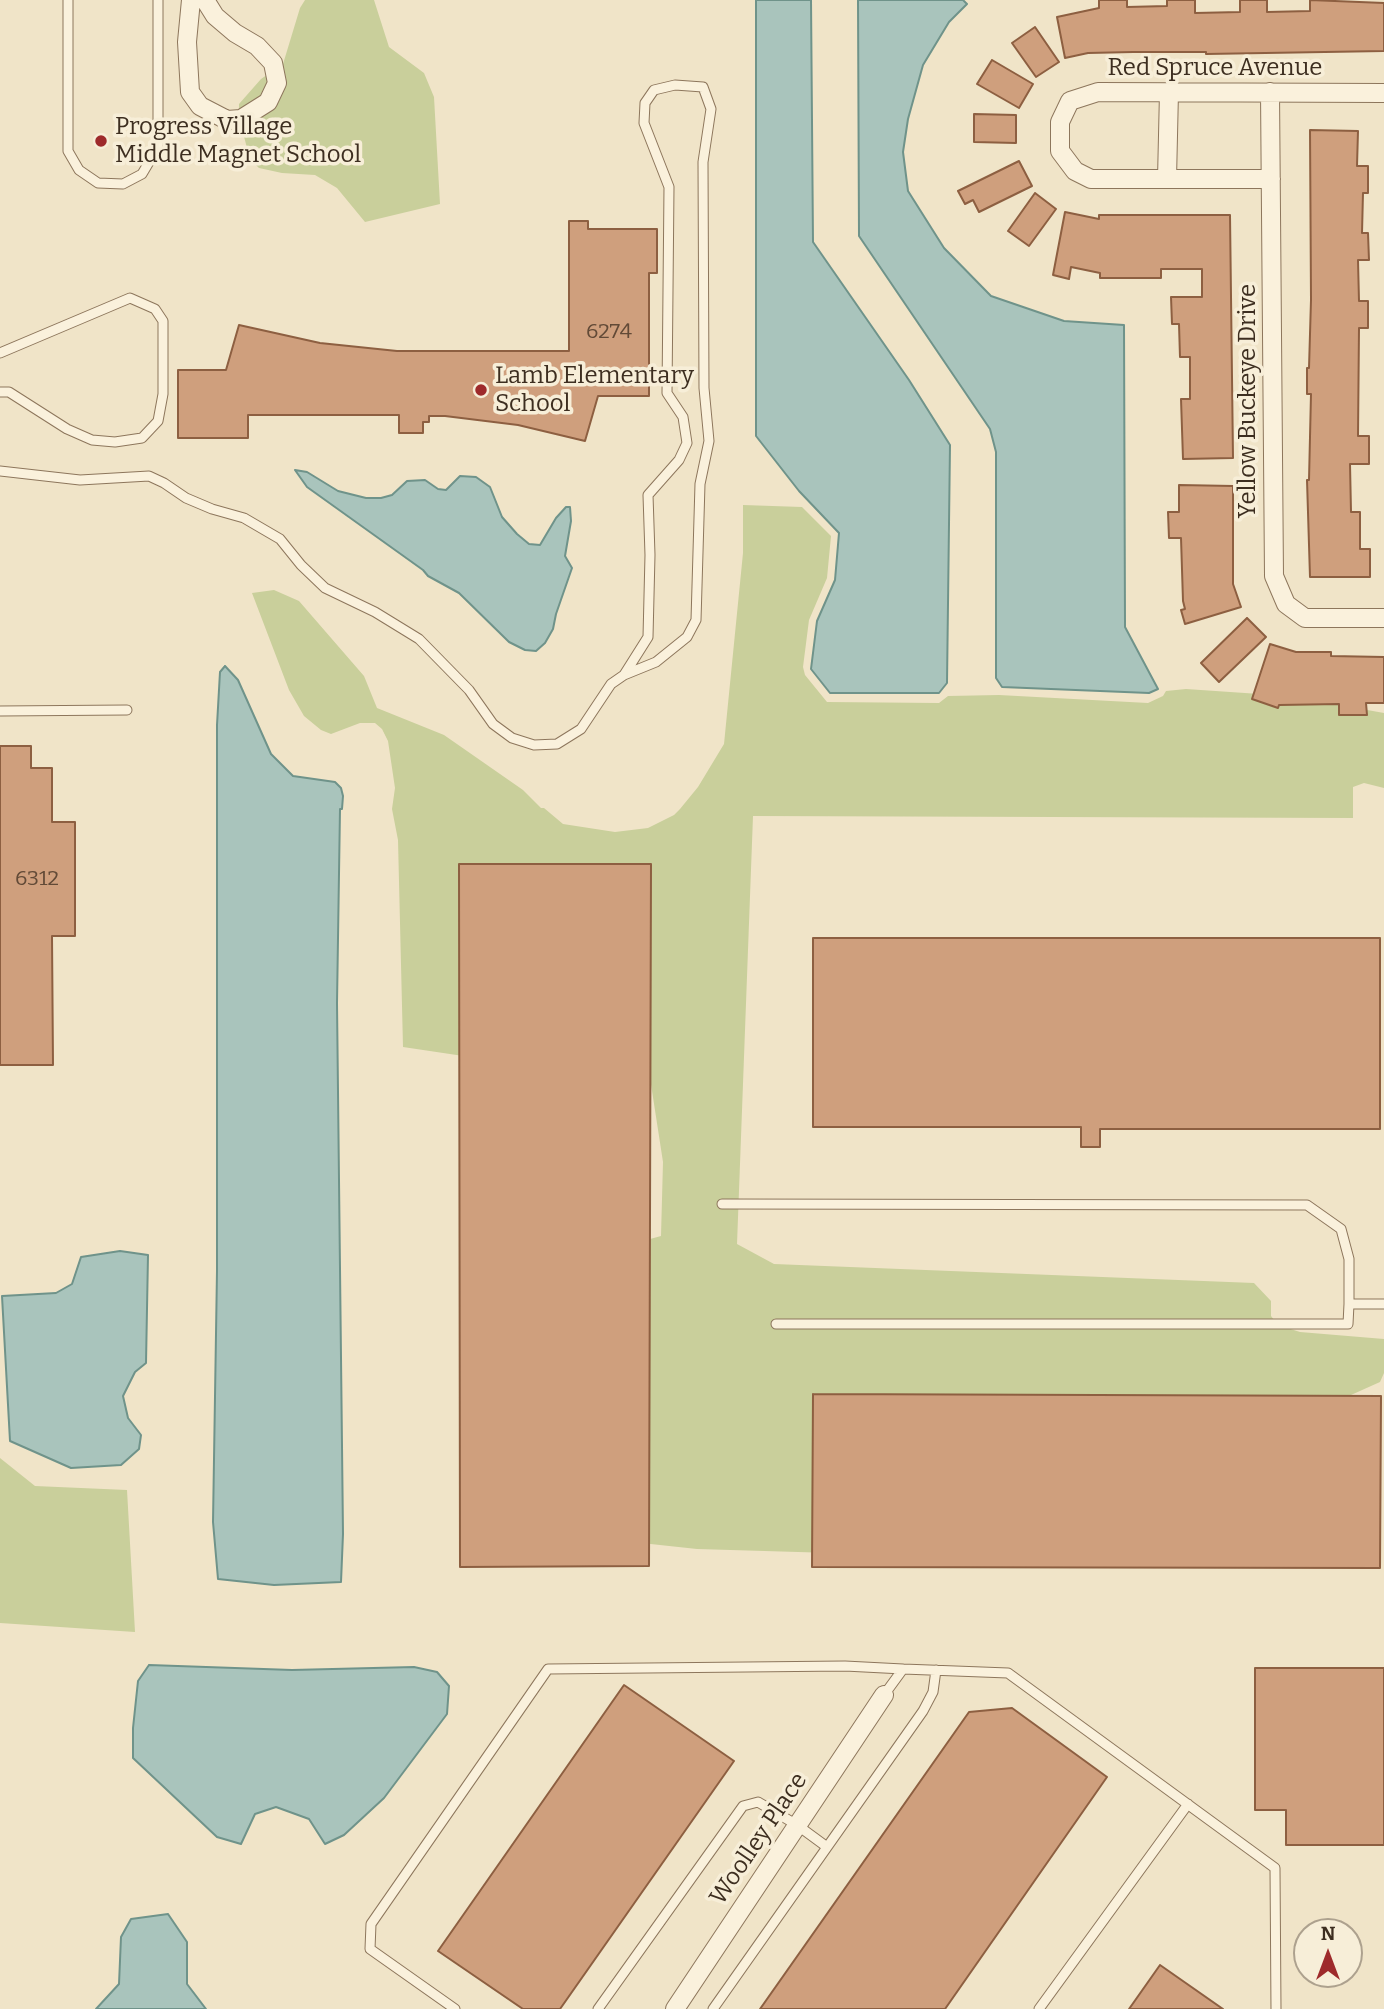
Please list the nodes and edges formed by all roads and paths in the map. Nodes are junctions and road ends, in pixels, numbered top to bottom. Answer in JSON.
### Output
{"nodes":[{"id":1,"x":68,"y":0,"type":"edge"},
{"id":2,"x":158,"y":0,"type":"edge"},
{"id":3,"x":191,"y":0,"type":"edge"},
{"id":4,"x":205,"y":0,"type":"edge"},
{"id":5,"x":1169,"y":92,"type":"junction"},
{"id":6,"x":1270,"y":92,"type":"junction"},
{"id":7,"x":1384,"y":93,"type":"edge"},
{"id":8,"x":1167,"y":179,"type":"junction"},
{"id":9,"x":1270,"y":179,"type":"junction"},
{"id":10,"x":0,"y":353,"type":"edge"},
{"id":11,"x":0,"y":392,"type":"edge"},
{"id":12,"x":0,"y":471,"type":"edge"},
{"id":13,"x":1384,"y":618,"type":"edge"},
{"id":14,"x":624,"y":675,"type":"junction"},
{"id":15,"x":127,"y":710,"type":"dead end"},
{"id":16,"x":0,"y":711,"type":"edge"},
{"id":17,"x":722,"y":1205,"type":"dead end"},
{"id":18,"x":1349,"y":1304,"type":"junction"},
{"id":19,"x":1384,"y":1304,"type":"edge"},
{"id":20,"x":776,"y":1324,"type":"dead end"},
{"id":21,"x":903,"y":1669,"type":"junction"},
{"id":22,"x":936,"y":1670,"type":"junction"},
{"id":23,"x":884,"y":1695,"type":"joint"},
{"id":24,"x":1188,"y":1804,"type":"junction"},
{"id":25,"x":797,"y":1825,"type":"junction"},
{"id":26,"x":827,"y":1847,"type":"junction"},
{"id":27,"x":455,"y":2009,"type":"edge"},
{"id":28,"x":598,"y":2009,"type":"edge"},
{"id":29,"x":675,"y":2009,"type":"edge"},
{"id":30,"x":713,"y":2009,"type":"edge"},
{"id":31,"x":1039,"y":2009,"type":"edge"},
{"id":32,"x":1276,"y":2009,"type":"edge"}],
"edges":[{"from":1,"to":2,"type":"lane"},
{"from":3,"to":4,"type":"street"},
{"from":5,"to":6,"type":"street","name":"Red Spruce Avenue"},
{"from":5,"to":8,"type":"street"},
{"from":5,"to":8,"type":"street","name":"Red Spruce Avenue"},
{"from":6,"to":7,"type":"street","name":"Red Spruce Avenue"},
{"from":6,"to":9,"type":"street","name":"Yellow Buckeye Drive"},
{"from":8,"to":9,"type":"street","name":"Red Spruce Avenue"},
{"from":9,"to":13,"type":"street","name":"Yellow Buckeye Drive"},
{"from":10,"to":11,"type":"lane"},
{"from":12,"to":14,"type":"lane"},
{"from":14,"to":14,"type":"lane"},
{"from":15,"to":16,"type":"lane"},
{"from":17,"to":18,"type":"lane"},
{"from":18,"to":19,"type":"lane"},
{"from":18,"to":20,"type":"lane"},
{"from":21,"to":22,"type":"lane"},
{"from":21,"to":23,"type":"lane"},
{"from":21,"to":27,"type":"lane"},
{"from":22,"to":24,"type":"lane"},
{"from":22,"to":26,"type":"lane"},
{"from":23,"to":25,"type":"street","name":"Woolley Place"},
{"from":24,"to":31,"type":"lane"},
{"from":24,"to":32,"type":"lane"},
{"from":25,"to":26,"type":"lane"},
{"from":25,"to":28,"type":"lane"},
{"from":25,"to":29,"type":"street","name":"Woolley Place"},
{"from":26,"to":30,"type":"lane"}]}
